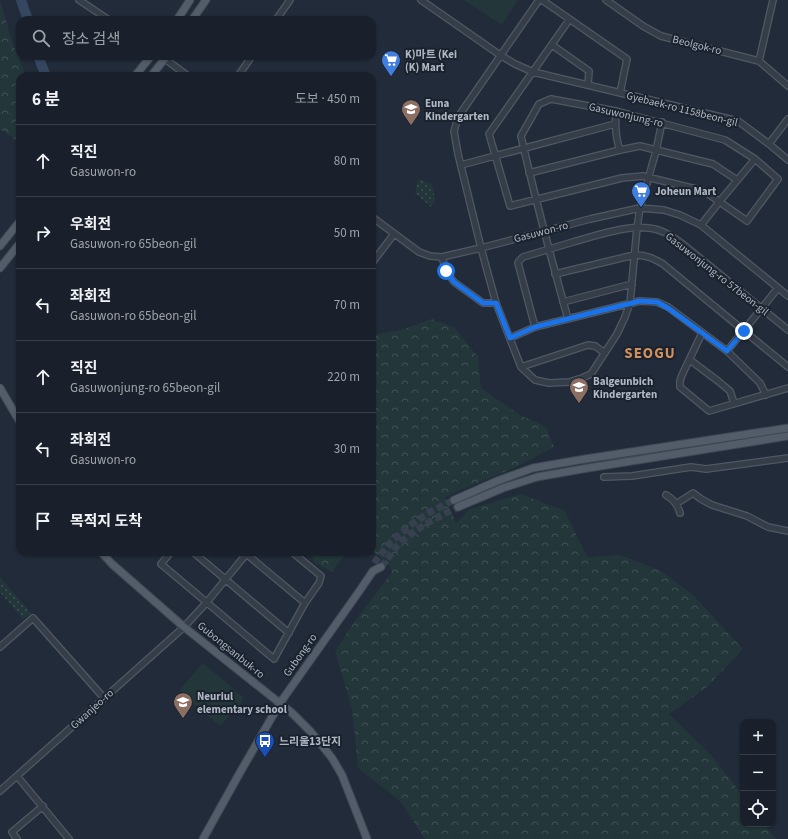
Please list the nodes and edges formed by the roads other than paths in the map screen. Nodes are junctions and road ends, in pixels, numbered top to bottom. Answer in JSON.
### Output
{"nodes":[{"id":1,"x":79,"y":0,"type":"edge"},
{"id":2,"x":190,"y":0,"type":"edge"},
{"id":3,"x":206,"y":0,"type":"edge"},
{"id":4,"x":290,"y":0,"type":"edge"},
{"id":5,"x":421,"y":0,"type":"edge"},
{"id":6,"x":540,"y":0,"type":"edge"},
{"id":7,"x":606,"y":0,"type":"edge"},
{"id":8,"x":773,"y":0,"type":"edge"},
{"id":9,"x":102,"y":16,"type":"edge"},
{"id":10,"x":180,"y":16,"type":"edge"},
{"id":11,"x":195,"y":16,"type":"edge"},
{"id":12,"x":279,"y":16,"type":"edge"},
{"id":13,"x":569,"y":20,"type":"junction"},
{"id":14,"x":552,"y":44,"type":"junction"},
{"id":15,"x":500,"y":55,"type":"junction"},
{"id":16,"x":148,"y":60,"type":"edge"},
{"id":17,"x":163,"y":60,"type":"edge"},
{"id":18,"x":169,"y":60,"type":"edge"},
{"id":19,"x":249,"y":60,"type":"edge"},
{"id":20,"x":759,"y":61,"type":"junction"},
{"id":21,"x":138,"y":72,"type":"edge"},
{"id":22,"x":155,"y":72,"type":"edge"},
{"id":23,"x":183,"y":72,"type":"edge"},
{"id":24,"x":241,"y":72,"type":"edge"},
{"id":25,"x":532,"y":72,"type":"junction"},
{"id":26,"x":588,"y":85,"type":"junction"},
{"id":27,"x":788,"y":86,"type":"edge"},
{"id":28,"x":620,"y":93,"type":"junction"},
{"id":29,"x":616,"y":111,"type":"junction"},
{"id":30,"x":788,"y":119,"type":"edge"},
{"id":31,"x":662,"y":122,"type":"junction"},
{"id":32,"x":615,"y":124,"type":"junction"},
{"id":33,"x":769,"y":144,"type":"junction"},
{"id":34,"x":524,"y":148,"type":"junction"},
{"id":35,"x":620,"y":150,"type":"junction"},
{"id":36,"x":656,"y":151,"type":"junction"},
{"id":37,"x":496,"y":156,"type":"junction"},
{"id":38,"x":755,"y":159,"type":"junction"},
{"id":39,"x":788,"y":160,"type":"edge"},
{"id":40,"x":461,"y":165,"type":"junction"},
{"id":41,"x":530,"y":173,"type":"junction"},
{"id":42,"x":649,"y":177,"type":"junction"},
{"id":43,"x":737,"y":180,"type":"junction"},
{"id":44,"x":536,"y":199,"type":"junction"},
{"id":45,"x":720,"y":201,"type":"junction"},
{"id":46,"x":640,"y":208,"type":"junction"},
{"id":47,"x":376,"y":220,"type":"edge"},
{"id":48,"x":702,"y":225,"type":"junction"},
{"id":49,"x":16,"y":226,"type":"edge"},
{"id":50,"x":636,"y":228,"type":"junction"},
{"id":51,"x":544,"y":231,"type":"junction"},
{"id":52,"x":394,"y":234,"type":"junction"},
{"id":53,"x":0,"y":246,"type":"edge"},
{"id":54,"x":16,"y":248,"type":"edge"},
{"id":55,"x":481,"y":248,"type":"junction"},
{"id":56,"x":549,"y":249,"type":"junction"},
{"id":57,"x":634,"y":255,"type":"junction"},
{"id":58,"x":442,"y":257,"type":"junction"},
{"id":59,"x":376,"y":258,"type":"edge"},
{"id":60,"x":0,"y":268,"type":"edge"},
{"id":61,"x":555,"y":274,"type":"junction"},
{"id":62,"x":632,"y":284,"type":"junction"},
{"id":63,"x":778,"y":288,"type":"junction"},
{"id":64,"x":788,"y":296,"type":"edge"},
{"id":65,"x":563,"y":302,"type":"junction"},
{"id":66,"x":496,"y":303,"type":"junction"},
{"id":67,"x":630,"y":303,"type":"junction"},
{"id":68,"x":762,"y":308,"type":"junction"},
{"id":69,"x":568,"y":319,"type":"junction"},
{"id":70,"x":535,"y":327,"type":"junction"},
{"id":71,"x":788,"y":330,"type":"edge"},
{"id":72,"x":744,"y":331,"type":"junction"},
{"id":73,"x":702,"y":333,"type":"junction"},
{"id":74,"x":510,"y":338,"type":"junction"},
{"id":75,"x":727,"y":351,"type":"junction"},
{"id":76,"x":605,"y":353,"type":"junction"},
{"id":77,"x":690,"y":360,"type":"junction"},
{"id":78,"x":521,"y":367,"type":"junction"},
{"id":79,"x":788,"y":367,"type":"edge"},
{"id":80,"x":0,"y":388,"type":"edge"},
{"id":81,"x":788,"y":388,"type":"edge"},
{"id":82,"x":766,"y":394,"type":"junction"},
{"id":83,"x":734,"y":403,"type":"junction"},
{"id":84,"x":16,"y":415,"type":"edge"},
{"id":85,"x":788,"y":427,"type":"edge"},
{"id":86,"x":788,"y":437,"type":"edge"},
{"id":87,"x":788,"y":458,"type":"edge"},
{"id":88,"x":604,"y":477,"type":"dead end"},
{"id":89,"x":666,"y":495,"type":"dead end"},
{"id":90,"x":454,"y":500,"type":"tunnel mouth"},
{"id":91,"x":676,"y":504,"type":"junction"},
{"id":92,"x":458,"y":507,"type":"tunnel mouth"},
{"id":93,"x":680,"y":513,"type":"dead end"},
{"id":94,"x":788,"y":531,"type":"edge"},
{"id":95,"x":105,"y":556,"type":"edge"},
{"id":96,"x":168,"y":556,"type":"edge"},
{"id":97,"x":198,"y":556,"type":"edge"},
{"id":98,"x":244,"y":556,"type":"edge"},
{"id":99,"x":250,"y":556,"type":"edge"},
{"id":100,"x":297,"y":556,"type":"edge"},
{"id":101,"x":374,"y":563,"type":"tunnel mouth"},
{"id":102,"x":381,"y":567,"type":"tunnel mouth"},
{"id":103,"x":374,"y":572,"type":"junction"},
{"id":104,"x":225,"y":579,"type":"junction"},
{"id":105,"x":207,"y":602,"type":"junction"},
{"id":106,"x":305,"y":603,"type":"junction"},
{"id":107,"x":184,"y":626,"type":"junction"},
{"id":108,"x":289,"y":633,"type":"junction"},
{"id":109,"x":0,"y":647,"type":"edge"},
{"id":110,"x":104,"y":698,"type":"junction"},
{"id":111,"x":280,"y":703,"type":"junction"},
{"id":112,"x":17,"y":776,"type":"junction"},
{"id":113,"x":0,"y":791,"type":"edge"},
{"id":114,"x":43,"y":806,"type":"junction"},
{"id":115,"x":17,"y":839,"type":"edge"},
{"id":116,"x":69,"y":839,"type":"edge"},
{"id":117,"x":203,"y":839,"type":"edge"},
{"id":118,"x":367,"y":839,"type":"edge"}],
"edges":[{"from":1,"to":9,"type":"street"},
{"from":2,"to":10,"type":"main road"},
{"from":3,"to":11,"type":"main road"},
{"from":4,"to":12,"type":"street"},
{"from":5,"to":15,"type":"street","name":"Gyebaek-ro 1158beon-gil"},
{"from":6,"to":13,"type":"street"},
{"from":6,"to":15,"type":"street"},
{"from":7,"to":20,"type":"street","name":"Beolgok-ro"},
{"from":8,"to":20,"type":"street"},
{"from":13,"to":14,"type":"street"},
{"from":13,"to":28,"type":"street"},
{"from":14,"to":25,"type":"street"},
{"from":14,"to":26,"type":"street"},
{"from":15,"to":25,"type":"street","name":"Gyebaek-ro 1158beon-gil"},
{"from":15,"to":40,"type":"street"},
{"from":16,"to":21,"type":"main road"},
{"from":17,"to":22,"type":"main road"},
{"from":18,"to":23,"type":"street"},
{"from":19,"to":24,"type":"street"},
{"from":20,"to":27,"type":"street","name":"Beolgok-ro"},
{"from":25,"to":26,"type":"street","name":"Gyebaek-ro 1158beon-gil"},
{"from":25,"to":37,"type":"street"},
{"from":26,"to":28,"type":"street","name":"Gyebaek-ro 1158beon-gil"},
{"from":28,"to":33,"type":"street","name":"Gyebaek-ro 1158beon-gil"},
{"from":29,"to":31,"type":"street","name":"Gasuwonjung-ro"},
{"from":29,"to":32,"type":"street"},
{"from":29,"to":34,"type":"street","name":"Gasuwonjung-ro"},
{"from":30,"to":33,"type":"street"},
{"from":31,"to":36,"type":"street"},
{"from":31,"to":38,"type":"street","name":"Gasuwonjung-ro"},
{"from":32,"to":34,"type":"street","name":"Gasuwonjung-ro"},
{"from":32,"to":35,"type":"street"},
{"from":33,"to":39,"type":"street","name":"Gyebaek-ro 1158beon-gil"},
{"from":34,"to":37,"type":"street","name":"Gasuwonjung-ro"},
{"from":34,"to":41,"type":"street","name":"Gasuwonjung-ro"},
{"from":35,"to":36,"type":"street"},
{"from":35,"to":41,"type":"street"},
{"from":36,"to":42,"type":"street"},
{"from":36,"to":43,"type":"street"},
{"from":37,"to":40,"type":"street","name":"Gasuwonjung-ro"},
{"from":37,"to":44,"type":"street"},
{"from":38,"to":43,"type":"street"},
{"from":38,"to":45,"type":"street","name":"Gasuwonjung-ro"},
{"from":40,"to":55,"type":"street"},
{"from":41,"to":44,"type":"street","name":"Gasuwonjung-ro"},
{"from":42,"to":44,"type":"street"},
{"from":42,"to":45,"type":"street"},
{"from":42,"to":46,"type":"street"},
{"from":43,"to":45,"type":"street"},
{"from":44,"to":51,"type":"street","name":"Gasuwonjung-ro"},
{"from":45,"to":48,"type":"street"},
{"from":46,"to":48,"type":"street","name":"Gasuwon-ro"},
{"from":46,"to":50,"type":"street"},
{"from":46,"to":51,"type":"street","name":"Gasuwon-ro"},
{"from":47,"to":52,"type":"street","name":"Gasuwon-ro"},
{"from":48,"to":63,"type":"street","name":"Gasuwon-ro"},
{"from":49,"to":53,"type":"main road"},
{"from":50,"to":56,"type":"street","name":"Gasuwonjung-ro 57beon-gil"},
{"from":50,"to":57,"type":"street"},
{"from":50,"to":68,"type":"street","name":"Gasuwonjung-ro 57beon-gil"},
{"from":51,"to":55,"type":"street","name":"Gasuwon-ro"},
{"from":51,"to":56,"type":"street","name":"Gasuwonjung-ro"},
{"from":52,"to":58,"type":"street","name":"Gasuwon-ro"},
{"from":52,"to":59,"type":"street"},
{"from":54,"to":60,"type":"main road"},
{"from":55,"to":58,"type":"street","name":"Gasuwon-ro"},
{"from":55,"to":66,"type":"street"},
{"from":56,"to":61,"type":"street","name":"Gasuwonjung-ro"},
{"from":56,"to":70,"type":"street","name":"Gasuwonjung-ro 57beon-gil"},
{"from":57,"to":61,"type":"street"},
{"from":57,"to":62,"type":"street"},
{"from":57,"to":72,"type":"street"},
{"from":58,"to":66,"type":"street"},
{"from":61,"to":65,"type":"street","name":"Gasuwonjung-ro"},
{"from":62,"to":65,"type":"street"},
{"from":62,"to":67,"type":"street"},
{"from":63,"to":64,"type":"street","name":"Gasuwon-ro"},
{"from":63,"to":68,"type":"street"},
{"from":65,"to":69,"type":"street","name":"Gasuwonjung-ro"},
{"from":66,"to":74,"type":"street"},
{"from":67,"to":69,"type":"street"},
{"from":67,"to":73,"type":"street"},
{"from":67,"to":76,"type":"street"},
{"from":68,"to":71,"type":"street","name":"Gasuwonjung-ro 57beon-gil"},
{"from":68,"to":72,"type":"street"},
{"from":69,"to":70,"type":"street"},
{"from":70,"to":74,"type":"street"},
{"from":72,"to":75,"type":"street"},
{"from":72,"to":79,"type":"street"},
{"from":73,"to":75,"type":"street"},
{"from":73,"to":77,"type":"street"},
{"from":74,"to":78,"type":"street"},
{"from":75,"to":82,"type":"street"},
{"from":76,"to":78,"type":"street"},
{"from":76,"to":78,"type":"street"},
{"from":77,"to":83,"type":"street"},
{"from":77,"to":83,"type":"street"},
{"from":80,"to":84,"type":"main road"},
{"from":81,"to":82,"type":"street"},
{"from":82,"to":83,"type":"street"},
{"from":85,"to":90,"type":"main road"},
{"from":86,"to":92,"type":"main road"},
{"from":87,"to":88,"type":"street"},
{"from":89,"to":91,"type":"street"},
{"from":91,"to":93,"type":"street"},
{"from":91,"to":94,"type":"street"},
{"from":95,"to":107,"type":"main road","name":"Gubongsanbuk-ro"},
{"from":96,"to":105,"type":"street"},
{"from":97,"to":104,"type":"street"},
{"from":98,"to":104,"type":"street","name":"Gwanjeo-ro"},
{"from":99,"to":106,"type":"street"},
{"from":100,"to":106,"type":"street"},
{"from":101,"to":103,"type":"main road"},
{"from":102,"to":103,"type":"main road","name":"Gubong-ro"},
{"from":103,"to":111,"type":"main road","name":"Gubong-ro"},
{"from":104,"to":105,"type":"street","name":"Gwanjeo-ro"},
{"from":104,"to":108,"type":"street"},
{"from":105,"to":107,"type":"street","name":"Gwanjeo-ro"},
{"from":105,"to":108,"type":"street"},
{"from":106,"to":108,"type":"street"},
{"from":107,"to":110,"type":"street","name":"Gwanjeo-ro"},
{"from":107,"to":111,"type":"main road","name":"Gubongsanbuk-ro"},
{"from":109,"to":110,"type":"street"},
{"from":110,"to":112,"type":"street","name":"Gwanjeo-ro"},
{"from":111,"to":117,"type":"main road","name":"Gubong-ro"},
{"from":111,"to":118,"type":"main road","name":"Gubongsanbuk-ro"},
{"from":112,"to":113,"type":"street","name":"Gwanjeo-ro"},
{"from":112,"to":114,"type":"street"},
{"from":114,"to":115,"type":"street"},
{"from":114,"to":116,"type":"street"}]}
